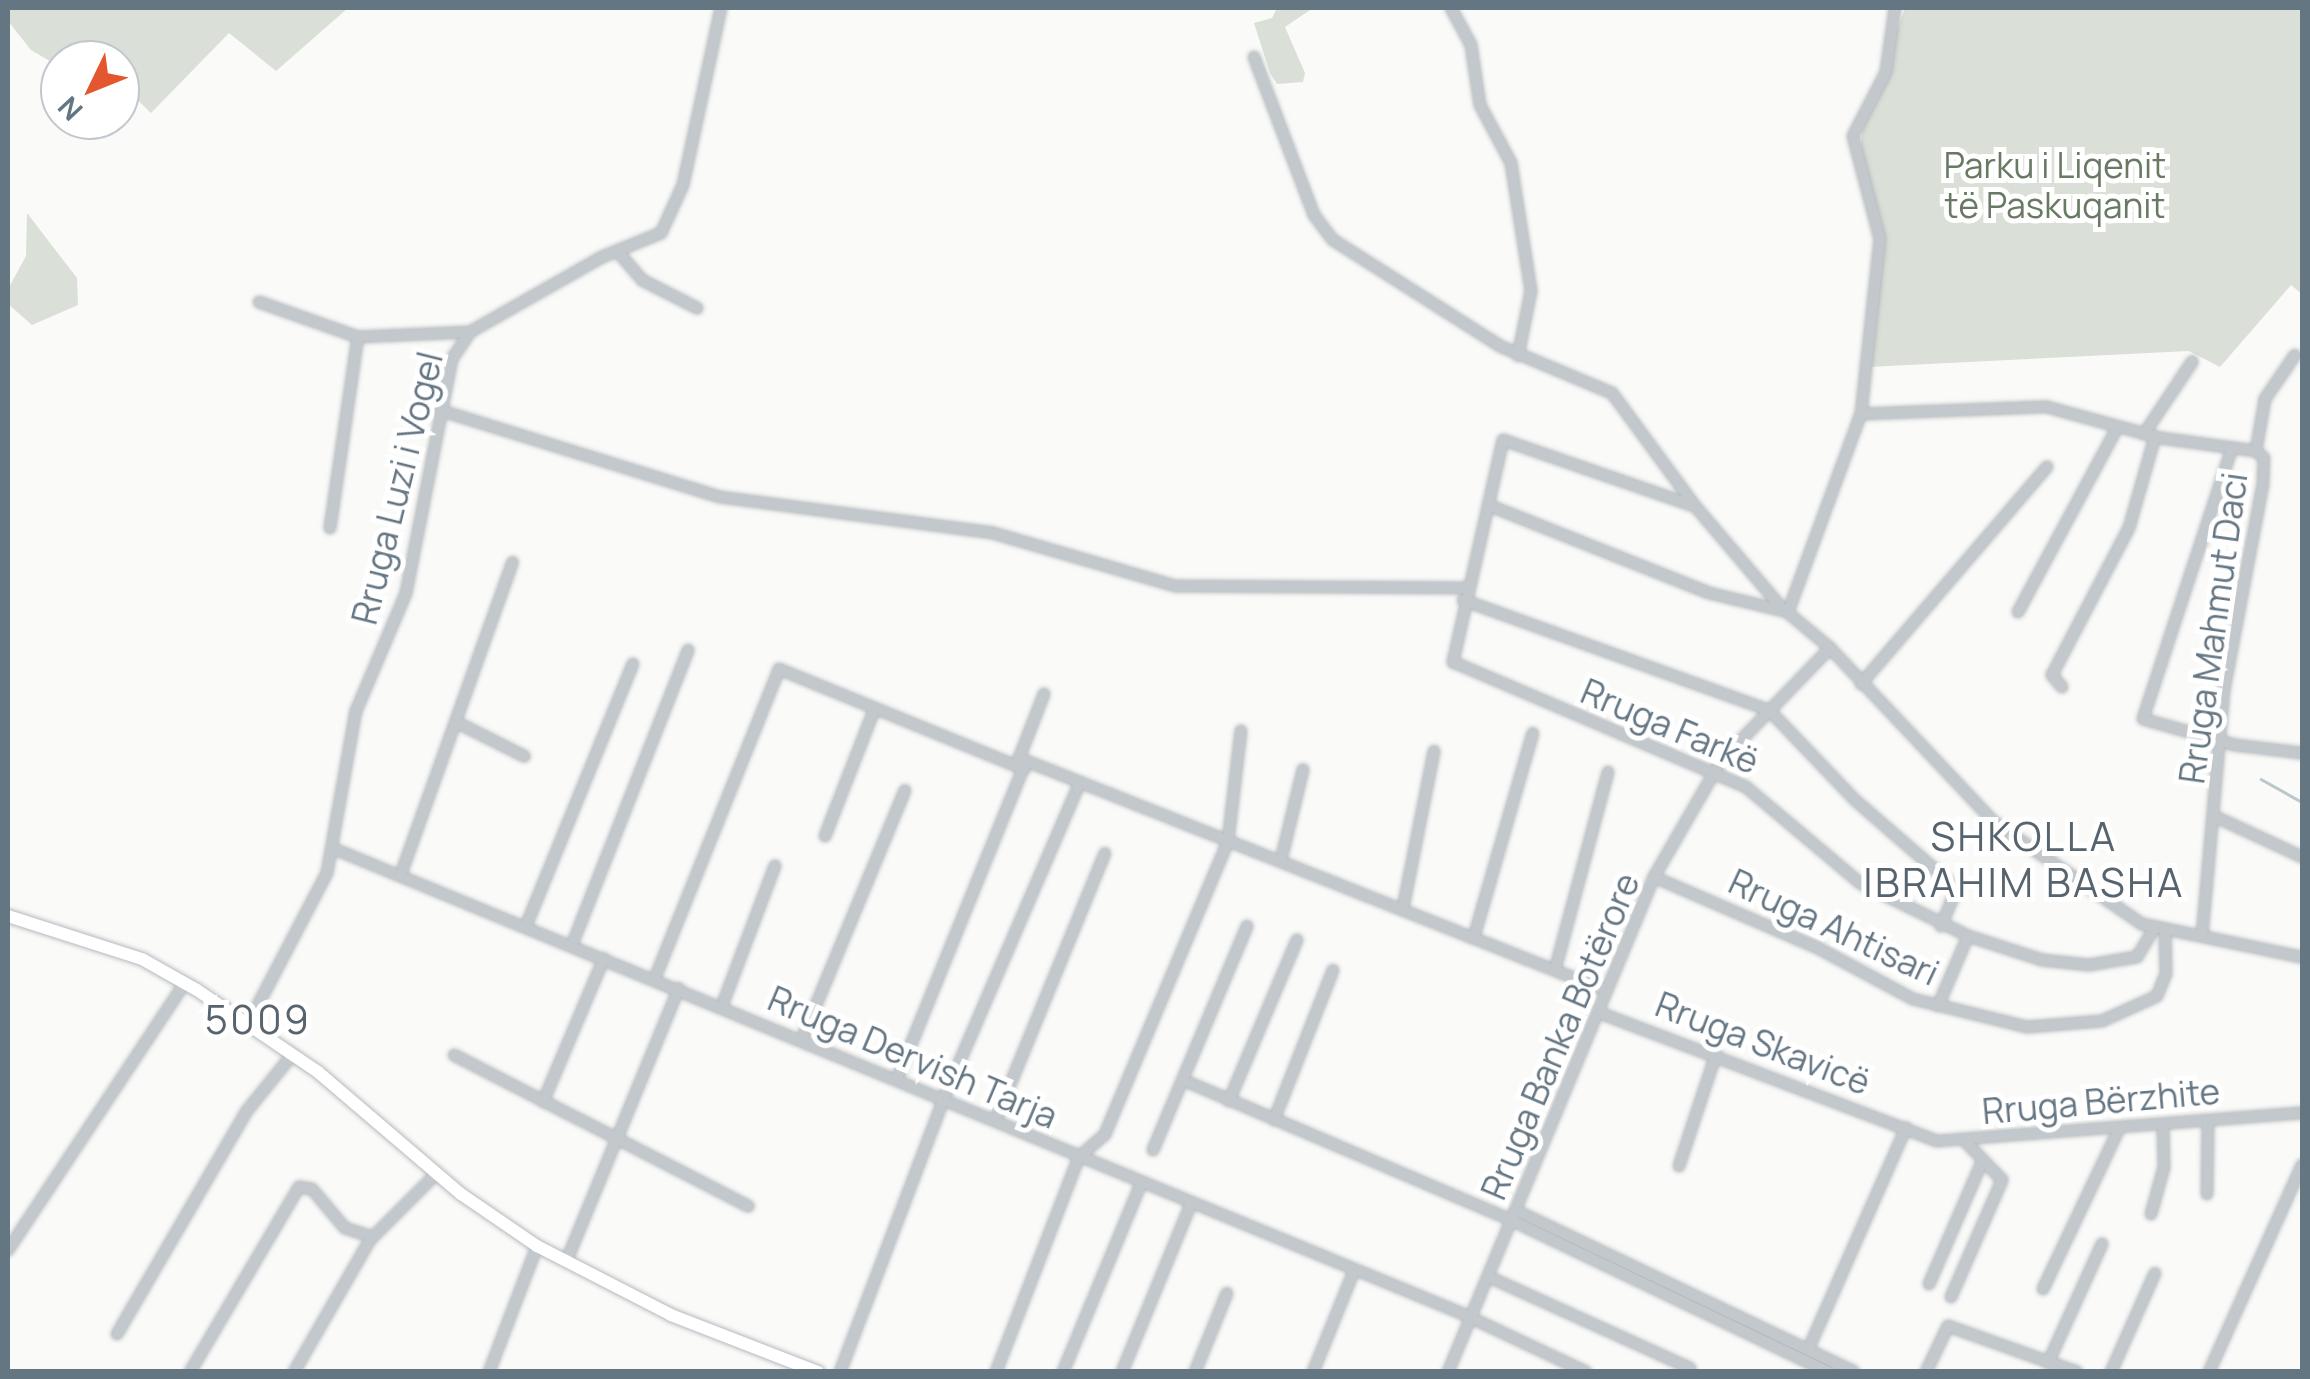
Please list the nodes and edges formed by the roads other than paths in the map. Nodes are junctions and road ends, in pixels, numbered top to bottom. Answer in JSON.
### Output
{"nodes":[{"id":1,"x":722,"y":8,"type":"edge"},
{"id":2,"x":1451,"y":8,"type":"edge"},
{"id":3,"x":1895,"y":8,"type":"edge"},
{"id":4,"x":1254,"y":57,"type":"dead end"},
{"id":5,"x":618,"y":252,"type":"junction"},
{"id":6,"x":259,"y":302,"type":"dead end"},
{"id":7,"x":697,"y":308,"type":"dead end"},
{"id":8,"x":470,"y":332,"type":"junction"},
{"id":9,"x":358,"y":337,"type":"junction"},
{"id":10,"x":2295,"y":355,"type":"dead end"},
{"id":11,"x":1518,"y":356,"type":"junction"},
{"id":12,"x":2192,"y":362,"type":"dead end"},
{"id":13,"x":439,"y":410,"type":"junction"},
{"id":14,"x":1861,"y":414,"type":"junction"},
{"id":15,"x":2117,"y":428,"type":"junction"},
{"id":16,"x":2149,"y":435,"type":"junction"},
{"id":17,"x":2232,"y":448,"type":"junction"},
{"id":18,"x":2256,"y":451,"type":"junction"},
{"id":19,"x":2047,"y":467,"type":"dead end"},
{"id":20,"x":1488,"y":505,"type":"junction"},
{"id":21,"x":1695,"y":506,"type":"junction"},
{"id":22,"x":330,"y":528,"type":"dead end"},
{"id":23,"x":513,"y":562,"type":"dead end"},
{"id":24,"x":1465,"y":594,"type":"junction"},
{"id":25,"x":1788,"y":612,"type":"junction"},
{"id":26,"x":2018,"y":612,"type":"dead end"},
{"id":27,"x":1830,"y":648,"type":"junction"},
{"id":28,"x":688,"y":650,"type":"dead end"},
{"id":29,"x":634,"y":664,"type":"dead end"},
{"id":30,"x":1862,"y":684,"type":"junction"},
{"id":31,"x":2062,"y":687,"type":"dead end"},
{"id":32,"x":1044,"y":694,"type":"dead end"},
{"id":33,"x":874,"y":710,"type":"junction"},
{"id":34,"x":1769,"y":710,"type":"junction"},
{"id":35,"x":460,"y":724,"type":"junction"},
{"id":36,"x":1241,"y":730,"type":"dead end"},
{"id":37,"x":1532,"y":733,"type":"dead end"},
{"id":38,"x":2221,"y":741,"type":"junction"},
{"id":39,"x":1434,"y":750,"type":"dead end"},
{"id":40,"x":2302,"y":753,"type":"edge"},
{"id":41,"x":524,"y":756,"type":"dead end"},
{"id":42,"x":1021,"y":764,"type":"junction"},
{"id":43,"x":1303,"y":770,"type":"dead end"},
{"id":44,"x":1608,"y":772,"type":"dead end"},
{"id":45,"x":1714,"y":774,"type":"junction"},
{"id":46,"x":1080,"y":782,"type":"junction"},
{"id":47,"x":904,"y":790,"type":"dead end"},
{"id":48,"x":2216,"y":817,"type":"junction"},
{"id":49,"x":825,"y":836,"type":"dead end"},
{"id":50,"x":1228,"y":840,"type":"junction"},
{"id":51,"x":332,"y":848,"type":"junction"},
{"id":52,"x":1105,"y":854,"type":"dead end"},
{"id":53,"x":2302,"y":857,"type":"edge"},
{"id":54,"x":1281,"y":860,"type":"junction"},
{"id":55,"x":775,"y":866,"type":"dead end"},
{"id":56,"x":401,"y":874,"type":"junction"},
{"id":57,"x":1654,"y":877,"type":"junction"},
{"id":58,"x":1402,"y":908,"type":"junction"},
{"id":59,"x":8,"y":916,"type":"edge"},
{"id":60,"x":526,"y":926,"type":"junction"},
{"id":61,"x":1247,"y":926,"type":"dead end"},
{"id":62,"x":1941,"y":926,"type":"junction"},
{"id":63,"x":2160,"y":928,"type":"junction"},
{"id":64,"x":1968,"y":936,"type":"junction"},
{"id":65,"x":2202,"y":936,"type":"junction"},
{"id":66,"x":1474,"y":937,"type":"junction"},
{"id":67,"x":1298,"y":940,"type":"dead end"},
{"id":68,"x":572,"y":945,"type":"junction"},
{"id":69,"x":2302,"y":956,"type":"edge"},
{"id":70,"x":604,"y":958,"type":"junction"},
{"id":71,"x":1333,"y":970,"type":"dead end"},
{"id":72,"x":1555,"y":970,"type":"junction"},
{"id":73,"x":655,"y":978,"type":"junction"},
{"id":74,"x":185,"y":983,"type":"junction"},
{"id":75,"x":679,"y":988,"type":"junction"},
{"id":76,"x":1607,"y":990,"type":"junction"},
{"id":77,"x":722,"y":1006,"type":"junction"},
{"id":78,"x":1938,"y":1006,"type":"junction"},
{"id":79,"x":1600,"y":1012,"type":"junction"},
{"id":80,"x":248,"y":1024,"type":"junction"},
{"id":81,"x":802,"y":1039,"type":"junction"},
{"id":82,"x":293,"y":1054,"type":"junction"},
{"id":83,"x":1716,"y":1054,"type":"junction"},
{"id":84,"x":454,"y":1055,"type":"dead end"},
{"id":85,"x":897,"y":1079,"type":"junction"},
{"id":86,"x":1183,"y":1080,"type":"junction"},
{"id":87,"x":944,"y":1098,"type":"junction"},
{"id":88,"x":1228,"y":1101,"type":"junction"},
{"id":89,"x":543,"y":1102,"type":"junction"},
{"id":90,"x":2302,"y":1113,"type":"edge"},
{"id":91,"x":996,"y":1119,"type":"junction"},
{"id":92,"x":1274,"y":1120,"type":"junction"},
{"id":93,"x":2208,"y":1120,"type":"junction"},
{"id":94,"x":2163,"y":1126,"type":"junction"},
{"id":95,"x":1906,"y":1128,"type":"junction"},
{"id":96,"x":2118,"y":1131,"type":"junction"},
{"id":97,"x":616,"y":1138,"type":"junction"},
{"id":98,"x":1965,"y":1141,"type":"junction"},
{"id":99,"x":1154,"y":1150,"type":"dead end"},
{"id":100,"x":1079,"y":1157,"type":"junction"},
{"id":101,"x":1982,"y":1162,"type":"junction"},
{"id":102,"x":2302,"y":1164,"type":"edge"},
{"id":103,"x":1679,"y":1166,"type":"dead end"},
{"id":104,"x":437,"y":1174,"type":"junction"},
{"id":105,"x":1141,"y":1184,"type":"junction"},
{"id":106,"x":2207,"y":1194,"type":"dead end"},
{"id":107,"x":1191,"y":1204,"type":"junction"},
{"id":108,"x":748,"y":1206,"type":"dead end"},
{"id":109,"x":2151,"y":1214,"type":"dead end"},
{"id":110,"x":1515,"y":1216,"type":"junction"},
{"id":111,"x":373,"y":1237,"type":"junction"},
{"id":112,"x":2102,"y":1244,"type":"dead end"},
{"id":113,"x":537,"y":1246,"type":"junction"},
{"id":114,"x":8,"y":1250,"type":"edge"},
{"id":115,"x":566,"y":1262,"type":"junction"},
{"id":116,"x":1354,"y":1272,"type":"junction"},
{"id":117,"x":2155,"y":1273,"type":"dead end"},
{"id":118,"x":1489,"y":1277,"type":"junction"},
{"id":119,"x":1929,"y":1284,"type":"dead end"},
{"id":120,"x":2043,"y":1289,"type":"dead end"},
{"id":121,"x":1227,"y":1293,"type":"dead end"},
{"id":122,"x":1952,"y":1296,"type":"dead end"},
{"id":123,"x":1471,"y":1320,"type":"junction"},
{"id":124,"x":117,"y":1334,"type":"dead end"},
{"id":125,"x":1808,"y":1350,"type":"junction"},
{"id":126,"x":2048,"y":1363,"type":"junction"},
{"id":127,"x":1690,"y":1368,"type":"dead end"},
{"id":128,"x":190,"y":1372,"type":"edge"},
{"id":129,"x":294,"y":1372,"type":"edge"},
{"id":130,"x":489,"y":1372,"type":"edge"},
{"id":131,"x":818,"y":1372,"type":"edge"},
{"id":132,"x":840,"y":1372,"type":"edge"},
{"id":133,"x":996,"y":1372,"type":"edge"},
{"id":134,"x":1062,"y":1372,"type":"edge"},
{"id":135,"x":1122,"y":1372,"type":"edge"},
{"id":136,"x":1196,"y":1372,"type":"edge"},
{"id":137,"x":1312,"y":1372,"type":"edge"},
{"id":138,"x":1448,"y":1372,"type":"edge"},
{"id":139,"x":1586,"y":1372,"type":"edge"},
{"id":140,"x":1828,"y":1372,"type":"edge"},
{"id":141,"x":1854,"y":1372,"type":"edge"},
{"id":142,"x":1926,"y":1372,"type":"edge"},
{"id":143,"x":2077,"y":1372,"type":"edge"},
{"id":144,"x":2111,"y":1372,"type":"edge"},
{"id":145,"x":2210,"y":1372,"type":"edge"}],
"edges":[{"from":1,"to":5,"type":"street","name":"Rruga Luzi i Vogel"},
{"from":2,"to":11,"type":"street"},
{"from":3,"to":14,"type":"street"},
{"from":4,"to":11,"type":"street"},
{"from":5,"to":7,"type":"street"},
{"from":5,"to":8,"type":"street","name":"Rruga Luzi i Vogel"},
{"from":6,"to":9,"type":"street"},
{"from":8,"to":9,"type":"street"},
{"from":8,"to":13,"type":"street","name":"Rruga Luzi i Vogel"},
{"from":9,"to":22,"type":"street"},
{"from":10,"to":18,"type":"street","name":"Rruga Mahmut Daci"},
{"from":11,"to":21,"type":"street"},
{"from":12,"to":16,"type":"street"},
{"from":13,"to":24,"type":"street"},
{"from":13,"to":51,"type":"street","name":"Rruga Luzi i Vogel"},
{"from":14,"to":15,"type":"street"},
{"from":14,"to":25,"type":"street"},
{"from":15,"to":16,"type":"street"},
{"from":15,"to":26,"type":"street"},
{"from":16,"to":17,"type":"street"},
{"from":16,"to":31,"type":"street"},
{"from":17,"to":18,"type":"street"},
{"from":17,"to":38,"type":"street"},
{"from":18,"to":38,"type":"street","name":"Rruga Mahmut Daci"},
{"from":19,"to":30,"type":"street"},
{"from":20,"to":21,"type":"street","name":"Rruga Farkë"},
{"from":20,"to":24,"type":"street","name":"Rruga Farkë"},
{"from":20,"to":25,"type":"street"},
{"from":21,"to":25,"type":"street"},
{"from":23,"to":35,"type":"street"},
{"from":24,"to":34,"type":"street"},
{"from":24,"to":45,"type":"street","name":"Rruga Farkë"},
{"from":25,"to":27,"type":"street"},
{"from":27,"to":30,"type":"street"},
{"from":27,"to":34,"type":"street","name":"Rruga Banka Botërore"},
{"from":28,"to":68,"type":"street"},
{"from":29,"to":60,"type":"street"},
{"from":30,"to":63,"type":"street"},
{"from":32,"to":42,"type":"street"},
{"from":33,"to":42,"type":"street"},
{"from":33,"to":49,"type":"street"},
{"from":33,"to":73,"type":"street"},
{"from":34,"to":45,"type":"street","name":"Rruga Banka Botërore"},
{"from":34,"to":62,"type":"street"},
{"from":35,"to":41,"type":"street"},
{"from":35,"to":56,"type":"street"},
{"from":36,"to":50,"type":"street"},
{"from":37,"to":66,"type":"street"},
{"from":38,"to":40,"type":"street"},
{"from":38,"to":48,"type":"street","name":"Rruga Mahmut Daci"},
{"from":39,"to":58,"type":"street"},
{"from":42,"to":46,"type":"street"},
{"from":42,"to":85,"type":"street"},
{"from":43,"to":54,"type":"street"},
{"from":44,"to":72,"type":"street"},
{"from":45,"to":57,"type":"street","name":"Rruga Banka Botërore"},
{"from":45,"to":62,"type":"street","name":"Rruga Farkë"},
{"from":46,"to":50,"type":"street"},
{"from":46,"to":87,"type":"street"},
{"from":47,"to":81,"type":"street"},
{"from":48,"to":53,"type":"street"},
{"from":48,"to":65,"type":"street","name":"Rruga Mahmut Daci"},
{"from":50,"to":54,"type":"street"},
{"from":50,"to":100,"type":"street"},
{"from":51,"to":56,"type":"street","name":"Rruga Dervish Tarja"},
{"from":51,"to":80,"type":"street","name":"Rruga Luzi i Vogel"},
{"from":52,"to":91,"type":"street"},
{"from":54,"to":58,"type":"street"},
{"from":55,"to":77,"type":"street"},
{"from":56,"to":60,"type":"street","name":"Rruga Dervish Tarja"},
{"from":57,"to":76,"type":"street","name":"Rruga Banka Botërore"},
{"from":57,"to":78,"type":"street","name":"Rruga Ahtisari"},
{"from":58,"to":66,"type":"street"},
{"from":59,"to":74,"type":"main road"},
{"from":60,"to":68,"type":"street","name":"Rruga Dervish Tarja"},
{"from":61,"to":86,"type":"street"},
{"from":62,"to":64,"type":"street","name":"Rruga Farkë"},
{"from":63,"to":64,"type":"street","name":"Rruga Farkë"},
{"from":63,"to":65,"type":"street"},
{"from":63,"to":78,"type":"street","name":"Rruga Ahtisari"},
{"from":64,"to":78,"type":"street"},
{"from":65,"to":69,"type":"street"},
{"from":66,"to":72,"type":"street"},
{"from":67,"to":88,"type":"street"},
{"from":68,"to":70,"type":"street","name":"Rruga Dervish Tarja"},
{"from":70,"to":73,"type":"street","name":"Rruga Dervish Tarja"},
{"from":70,"to":89,"type":"street"},
{"from":71,"to":92,"type":"street"},
{"from":72,"to":76,"type":"street"},
{"from":73,"to":75,"type":"street","name":"Rruga Dervish Tarja"},
{"from":74,"to":80,"type":"main road"},
{"from":74,"to":114,"type":"street"},
{"from":75,"to":77,"type":"street","name":"Rruga Dervish Tarja"},
{"from":75,"to":97,"type":"street"},
{"from":76,"to":79,"type":"street","name":"Rruga Banka Botërore"},
{"from":77,"to":81,"type":"street","name":"Rruga Dervish Tarja"},
{"from":79,"to":83,"type":"street","name":"Rruga Skavicë"},
{"from":79,"to":110,"type":"street","name":"Rruga Banka Botërore"},
{"from":80,"to":82,"type":"main road"},
{"from":81,"to":85,"type":"street","name":"Rruga Dervish Tarja"},
{"from":82,"to":104,"type":"main road"},
{"from":82,"to":124,"type":"street"},
{"from":83,"to":95,"type":"street","name":"Rruga Skavicë"},
{"from":83,"to":103,"type":"street"},
{"from":84,"to":89,"type":"street"},
{"from":85,"to":87,"type":"street","name":"Rruga Dervish Tarja"},
{"from":86,"to":88,"type":"street"},
{"from":86,"to":99,"type":"street"},
{"from":87,"to":91,"type":"street","name":"Rruga Dervish Tarja"},
{"from":87,"to":132,"type":"street"},
{"from":88,"to":92,"type":"street"},
{"from":89,"to":97,"type":"street"},
{"from":90,"to":93,"type":"street","name":"Rruga Bërzhite"},
{"from":91,"to":100,"type":"street","name":"Rruga Dervish Tarja"},
{"from":92,"to":110,"type":"street"},
{"from":93,"to":94,"type":"street","name":"Rruga Bërzhite"},
{"from":93,"to":106,"type":"street"},
{"from":94,"to":96,"type":"street","name":"Rruga Bërzhite"},
{"from":94,"to":109,"type":"street"},
{"from":95,"to":98,"type":"street","name":"Rruga Bërzhite"},
{"from":95,"to":125,"type":"street"},
{"from":96,"to":98,"type":"street","name":"Rruga Bërzhite"},
{"from":96,"to":120,"type":"street"},
{"from":97,"to":108,"type":"street"},
{"from":97,"to":115,"type":"street"},
{"from":98,"to":101,"type":"street"},
{"from":100,"to":105,"type":"street","name":"Rruga Dervish Tarja"},
{"from":100,"to":133,"type":"street"},
{"from":101,"to":119,"type":"street"},
{"from":101,"to":122,"type":"street"},
{"from":102,"to":145,"type":"street"},
{"from":104,"to":111,"type":"street"},
{"from":104,"to":113,"type":"main road"},
{"from":105,"to":107,"type":"street","name":"Rruga Dervish Tarja"},
{"from":105,"to":134,"type":"street"},
{"from":107,"to":116,"type":"street","name":"Rruga Dervish Tarja"},
{"from":107,"to":135,"type":"street"},
{"from":110,"to":118,"type":"street","name":"Rruga Banka Botërore"},
{"from":110,"to":125,"type":"street"},
{"from":110,"to":140,"type":"street"},
{"from":111,"to":128,"type":"street"},
{"from":111,"to":129,"type":"street"},
{"from":112,"to":126,"type":"street"},
{"from":113,"to":115,"type":"main road"},
{"from":113,"to":130,"type":"street"},
{"from":115,"to":131,"type":"main road"},
{"from":116,"to":123,"type":"street","name":"Rruga Dervish Tarja"},
{"from":116,"to":137,"type":"street"},
{"from":117,"to":144,"type":"street"},
{"from":118,"to":123,"type":"street","name":"Rruga Banka Botërore"},
{"from":118,"to":127,"type":"street"},
{"from":121,"to":136,"type":"street"},
{"from":123,"to":138,"type":"street","name":"Rruga Banka Botërore"},
{"from":123,"to":139,"type":"street","name":"Rruga Dervish Tarja"},
{"from":125,"to":141,"type":"street"},
{"from":126,"to":142,"type":"street"},
{"from":126,"to":143,"type":"street"}]}
